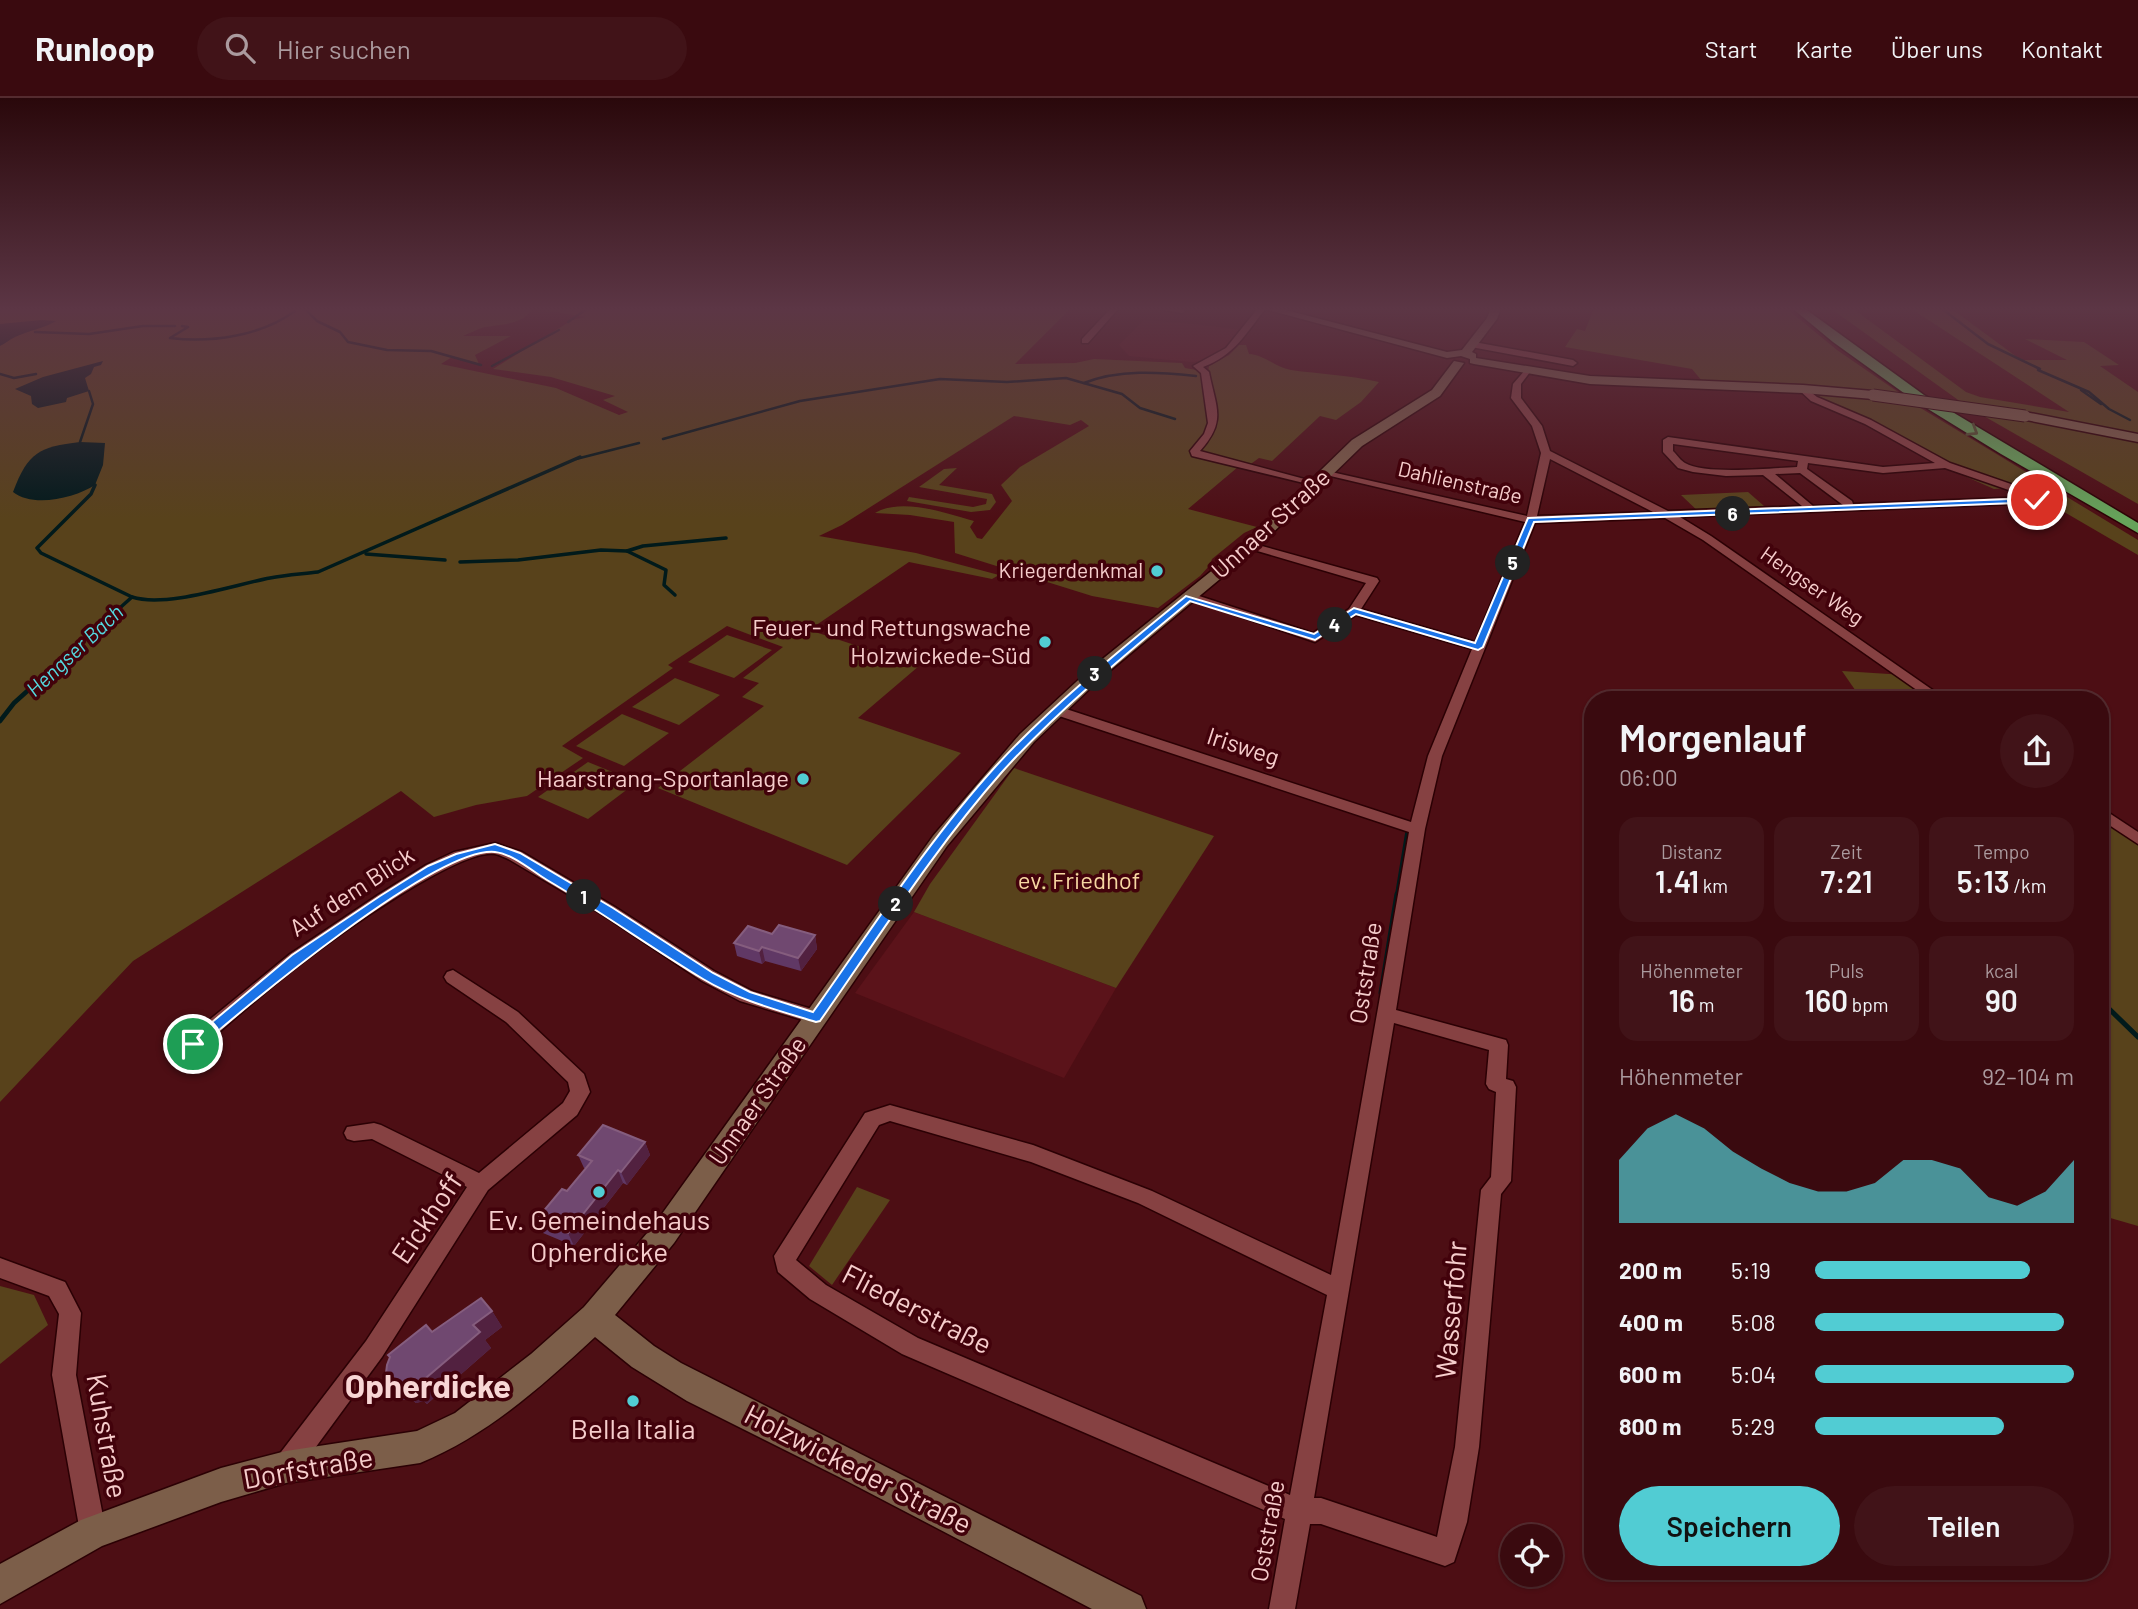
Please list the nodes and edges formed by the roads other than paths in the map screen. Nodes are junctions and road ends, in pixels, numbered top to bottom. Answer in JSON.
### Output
{"nodes":[{"id":1,"x":1206,"y":379,"type":"edge"},
{"id":2,"x":1447,"y":379,"type":"edge"},
{"id":3,"x":1521,"y":379,"type":"edge"},
{"id":4,"x":1585,"y":379,"type":"edge"},
{"id":5,"x":1891,"y":379,"type":"edge"},
{"id":6,"x":1913,"y":379,"type":"edge"},
{"id":7,"x":1803,"y":389,"type":"junction"},
{"id":8,"x":1667,"y":426,"type":"dead end"},
{"id":9,"x":2138,"y":438,"type":"edge"},
{"id":10,"x":1668,"y":440,"type":"junction"},
{"id":11,"x":1546,"y":453,"type":"junction"},
{"id":12,"x":1803,"y":465,"type":"junction"},
{"id":13,"x":1946,"y":465,"type":"junction"},
{"id":14,"x":1766,"y":472,"type":"junction"},
{"id":15,"x":1327,"y":474,"type":"junction"},
{"id":16,"x":1308,"y":483,"type":"dead end"},
{"id":17,"x":1848,"y":503,"type":"dead end"},
{"id":18,"x":1808,"y":506,"type":"dead end"},
{"id":19,"x":2138,"y":513,"type":"edge"},
{"id":20,"x":1668,"y":516,"type":"junction"},
{"id":21,"x":1531,"y":520,"type":"junction"},
{"id":22,"x":2138,"y":529,"type":"edge"},
{"id":23,"x":1251,"y":546,"type":"junction"},
{"id":24,"x":1189,"y":597,"type":"junction"},
{"id":25,"x":1354,"y":611,"type":"junction"},
{"id":26,"x":1478,"y":647,"type":"junction"},
{"id":27,"x":1927,"y":691,"type":"edge"},
{"id":28,"x":1055,"y":710,"type":"junction"},
{"id":29,"x":2109,"y":818,"type":"edge"},
{"id":30,"x":1417,"y":829,"type":"junction"},
{"id":31,"x":2138,"y":839,"type":"edge"},
{"id":32,"x":453,"y":977,"type":"dead end"},
{"id":33,"x":1387,"y":1014,"type":"junction"},
{"id":34,"x":816,"y":1017,"type":"junction"},
{"id":35,"x":193,"y":1044,"type":"dead end"},
{"id":36,"x":354,"y":1133,"type":"dead end"},
{"id":37,"x":481,"y":1184,"type":"junction"},
{"id":38,"x":0,"y":1268,"type":"edge"},
{"id":39,"x":1338,"y":1288,"type":"junction"},
{"id":40,"x":595,"y":1317,"type":"junction"},
{"id":41,"x":286,"y":1467,"type":"junction"},
{"id":42,"x":1297,"y":1511,"type":"junction"},
{"id":43,"x":93,"y":1532,"type":"junction"},
{"id":44,"x":0,"y":1586,"type":"edge"},
{"id":45,"x":1128,"y":1609,"type":"edge"},
{"id":46,"x":1282,"y":1609,"type":"edge"}],
"edges":[{"from":1,"to":16,"type":"street"},
{"from":2,"to":15,"type":"main road","name":"Unnaer Straße"},
{"from":3,"to":11,"type":"street"},
{"from":4,"to":7,"type":"main road"},
{"from":5,"to":22,"type":"highway","one_way":true},
{"from":6,"to":19,"type":"highway"},
{"from":7,"to":9,"type":"main road","bridge":true},
{"from":7,"to":13,"type":"street"},
{"from":8,"to":10,"type":"street"},
{"from":10,"to":12,"type":"street"},
{"from":10,"to":14,"type":"street"},
{"from":11,"to":20,"type":"street","name":"Hengser Weg"},
{"from":11,"to":21,"type":"street","name":"Oststraße"},
{"from":12,"to":13,"type":"street"},
{"from":12,"to":14,"type":"street"},
{"from":12,"to":17,"type":"street"},
{"from":13,"to":20,"type":"street","name":"Dahlienstraße"},
{"from":14,"to":18,"type":"street"},
{"from":15,"to":21,"type":"street","name":"Dahlienstraße"},
{"from":15,"to":23,"type":"main road","name":"Unnaer Straße"},
{"from":20,"to":21,"type":"street","name":"Dahlienstraße"},
{"from":20,"to":27,"type":"street","name":"Hengser Weg"},
{"from":21,"to":26,"type":"street","name":"Oststraße"},
{"from":23,"to":24,"type":"main road","name":"Unnaer Straße"},
{"from":23,"to":25,"type":"street"},
{"from":24,"to":25,"type":"street"},
{"from":24,"to":28,"type":"main road","name":"Unnaer Straße"},
{"from":25,"to":26,"type":"street"},
{"from":26,"to":30,"type":"street","name":"Oststraße"},
{"from":28,"to":30,"type":"street","name":"Irisweg"},
{"from":28,"to":34,"type":"main road","name":"Unnaer Straße"},
{"from":29,"to":31,"type":"street"},
{"from":30,"to":33,"type":"street","name":"Oststraße"},
{"from":32,"to":37,"type":"street","name":"Eickhoff"},
{"from":33,"to":39,"type":"street","name":"Oststraße"},
{"from":33,"to":42,"type":"street","name":"Wasserfohr"},
{"from":34,"to":35,"type":"street","name":"Auf dem Blick"},
{"from":34,"to":40,"type":"main road","name":"Unnaer Straße"},
{"from":36,"to":37,"type":"street"},
{"from":37,"to":41,"type":"street","name":"Eickhoff"},
{"from":38,"to":43,"type":"street","name":"Kuhstraße"},
{"from":39,"to":42,"type":"street","name":"Oststraße"},
{"from":39,"to":42,"type":"street","name":"Fliederstraße"},
{"from":40,"to":41,"type":"main road","name":"Dorfstraße"},
{"from":40,"to":45,"type":"main road","name":"Holzwickeder Straße"},
{"from":41,"to":43,"type":"main road","name":"Dorfstraße"},
{"from":42,"to":46,"type":"street","name":"Oststraße"},
{"from":43,"to":44,"type":"main road","name":"Dorfstraße"}]}
